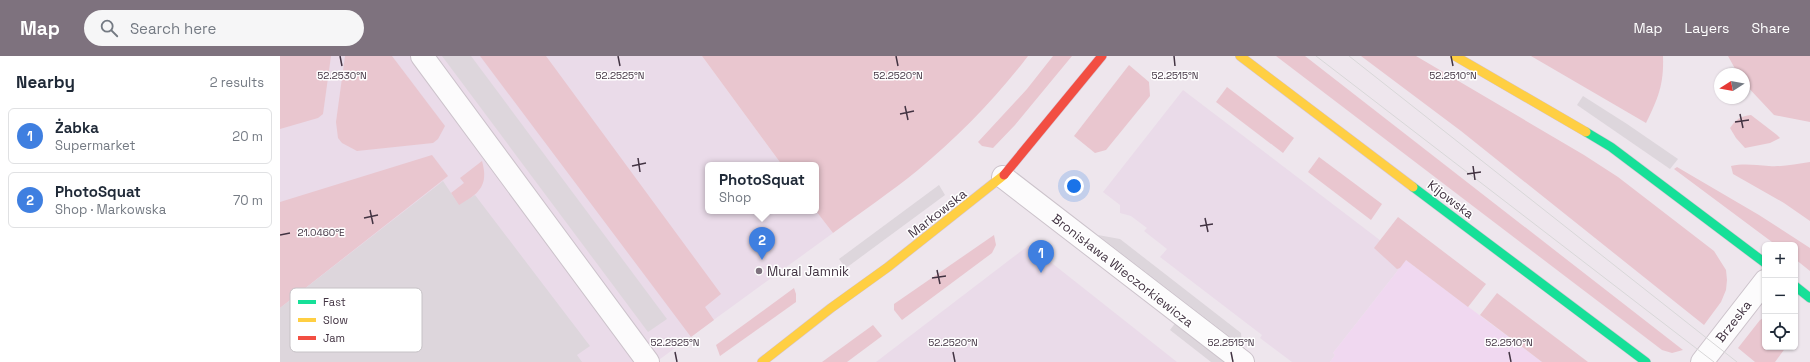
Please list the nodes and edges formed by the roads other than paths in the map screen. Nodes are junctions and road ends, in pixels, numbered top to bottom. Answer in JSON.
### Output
{"nodes":[{"id":1,"x":422,"y":56,"type":"edge"},
{"id":2,"x":1102,"y":56,"type":"edge"},
{"id":3,"x":1240,"y":56,"type":"edge"},
{"id":4,"x":1455,"y":56,"type":"edge"},
{"id":5,"x":1003,"y":177,"type":"junction"},
{"id":6,"x":1762,"y":261,"type":"edge"},
{"id":7,"x":1762,"y":284,"type":"edge"},
{"id":8,"x":1798,"y":288,"type":"edge"},
{"id":9,"x":1810,"y":298,"type":"edge"},
{"id":10,"x":648,"y":362,"type":"edge"},
{"id":11,"x":762,"y":362,"type":"edge"},
{"id":12,"x":1243,"y":362,"type":"edge"},
{"id":13,"x":1646,"y":362,"type":"edge"},
{"id":14,"x":1702,"y":362,"type":"edge"}],
"edges":[{"from":1,"to":10,"type":"street"},
{"from":2,"to":5,"type":"street","name":"Markowska"},
{"from":3,"to":13,"type":"street","name":"Kijowska"},
{"from":4,"to":6,"type":"street"},
{"from":5,"to":11,"type":"street","name":"Markowska"},
{"from":5,"to":12,"type":"street","name":"Bronisława Wieczorkiewicza"},
{"from":7,"to":14,"type":"street","name":"Brzeska"},
{"from":8,"to":9,"type":"street"}]}
